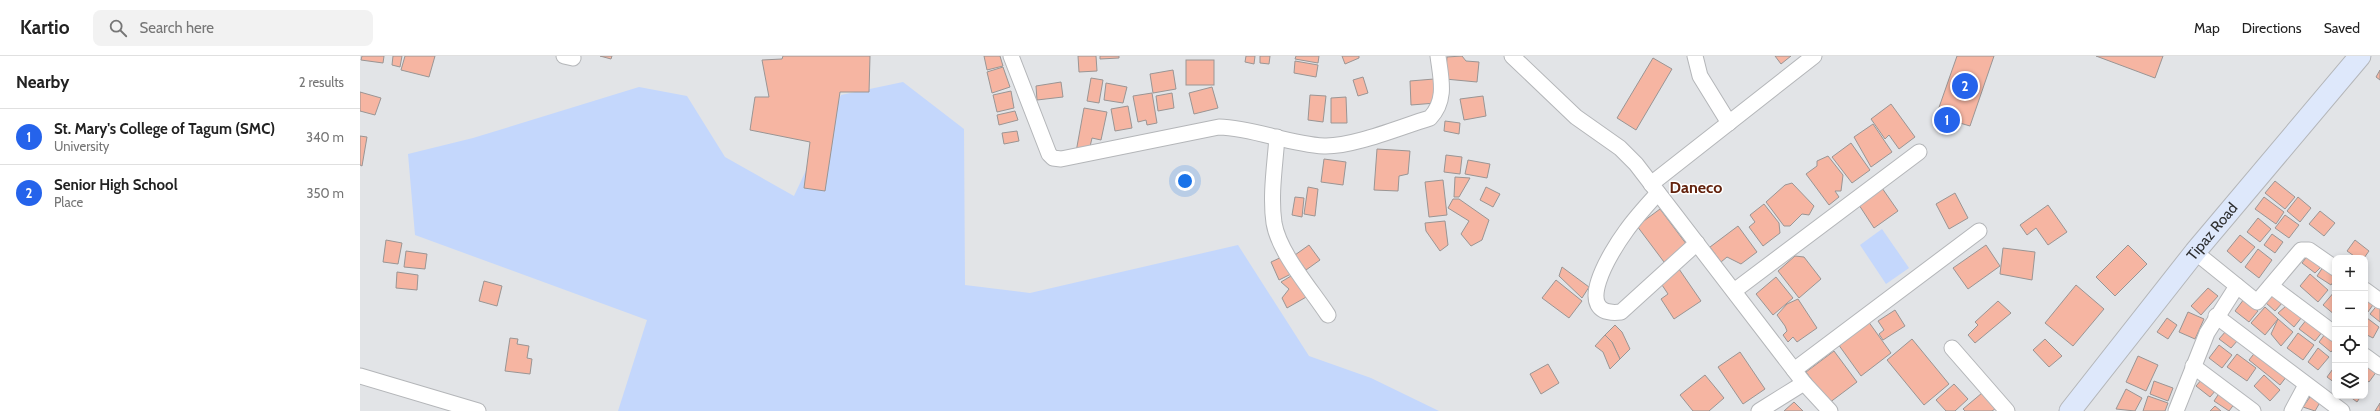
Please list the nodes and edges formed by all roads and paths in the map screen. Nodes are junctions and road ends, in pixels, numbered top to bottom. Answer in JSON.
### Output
{"nodes":[{"id":1,"x":1011,"y":56,"type":"edge"},
{"id":2,"x":1438,"y":56,"type":"edge"},
{"id":3,"x":1512,"y":56,"type":"edge"},
{"id":4,"x":1695,"y":56,"type":"edge"},
{"id":5,"x":1814,"y":56,"type":"edge"},
{"id":6,"x":2360,"y":56,"type":"edge"},
{"id":7,"x":1729,"y":123,"type":"junction"},
{"id":8,"x":1277,"y":137,"type":"junction"},
{"id":9,"x":1919,"y":152,"type":"dead end"},
{"id":10,"x":1655,"y":188,"type":"junction"},
{"id":11,"x":1979,"y":231,"type":"dead end"},
{"id":12,"x":1697,"y":243,"type":"junction"},
{"id":13,"x":2195,"y":252,"type":"junction"},
{"id":14,"x":2332,"y":266,"type":"edge"},
{"id":15,"x":2237,"y":286,"type":"junction"},
{"id":16,"x":2271,"y":286,"type":"junction"},
{"id":17,"x":2366,"y":291,"type":"edge"},
{"id":18,"x":1734,"y":292,"type":"junction"},
{"id":19,"x":2380,"y":301,"type":"edge"},
{"id":20,"x":1328,"y":315,"type":"dead end"},
{"id":21,"x":2216,"y":316,"type":"junction"},
{"id":22,"x":2332,"y":332,"type":"edge"},
{"id":23,"x":1952,"y":348,"type":"dead end"},
{"id":24,"x":2368,"y":358,"type":"edge"},
{"id":25,"x":2193,"y":366,"type":"junction"},
{"id":26,"x":2380,"y":367,"type":"edge"},
{"id":27,"x":1794,"y":370,"type":"junction"},
{"id":28,"x":360,"y":376,"type":"edge"},
{"id":29,"x":1804,"y":384,"type":"junction"},
{"id":30,"x":2306,"y":385,"type":"junction"},
{"id":31,"x":478,"y":411,"type":"edge"},
{"id":32,"x":1760,"y":411,"type":"edge"},
{"id":33,"x":1830,"y":411,"type":"edge"},
{"id":34,"x":2007,"y":411,"type":"edge"},
{"id":35,"x":2070,"y":411,"type":"edge"},
{"id":36,"x":2176,"y":411,"type":"edge"},
{"id":37,"x":2253,"y":411,"type":"edge"},
{"id":38,"x":2292,"y":411,"type":"edge"},
{"id":39,"x":2342,"y":411,"type":"edge"}],
"edges":[{"from":1,"to":8,"type":"street"},
{"from":2,"to":8,"type":"street"},
{"from":3,"to":10,"type":"street"},
{"from":4,"to":7,"type":"street"},
{"from":5,"to":7,"type":"street"},
{"from":6,"to":13,"type":"street","name":"Tipaz Road"},
{"from":7,"to":10,"type":"street"},
{"from":8,"to":20,"type":"street"},
{"from":9,"to":18,"type":"street"},
{"from":10,"to":12,"type":"street"},
{"from":10,"to":12,"type":"street"},
{"from":11,"to":27,"type":"street"},
{"from":12,"to":18,"type":"street"},
{"from":13,"to":15,"type":"street"},
{"from":13,"to":35,"type":"street","name":"Tipaz Road"},
{"from":14,"to":16,"type":"street"},
{"from":15,"to":16,"type":"street"},
{"from":15,"to":21,"type":"street"},
{"from":16,"to":22,"type":"street"},
{"from":17,"to":19,"type":"street"},
{"from":18,"to":27,"type":"street"},
{"from":21,"to":25,"type":"street"},
{"from":21,"to":30,"type":"street"},
{"from":23,"to":34,"type":"street"},
{"from":24,"to":26,"type":"street"},
{"from":25,"to":36,"type":"street"},
{"from":25,"to":37,"type":"street"},
{"from":27,"to":29,"type":"street"},
{"from":28,"to":31,"type":"street"},
{"from":29,"to":32,"type":"street"},
{"from":29,"to":33,"type":"street"},
{"from":30,"to":38,"type":"street"},
{"from":30,"to":39,"type":"street"}]}
